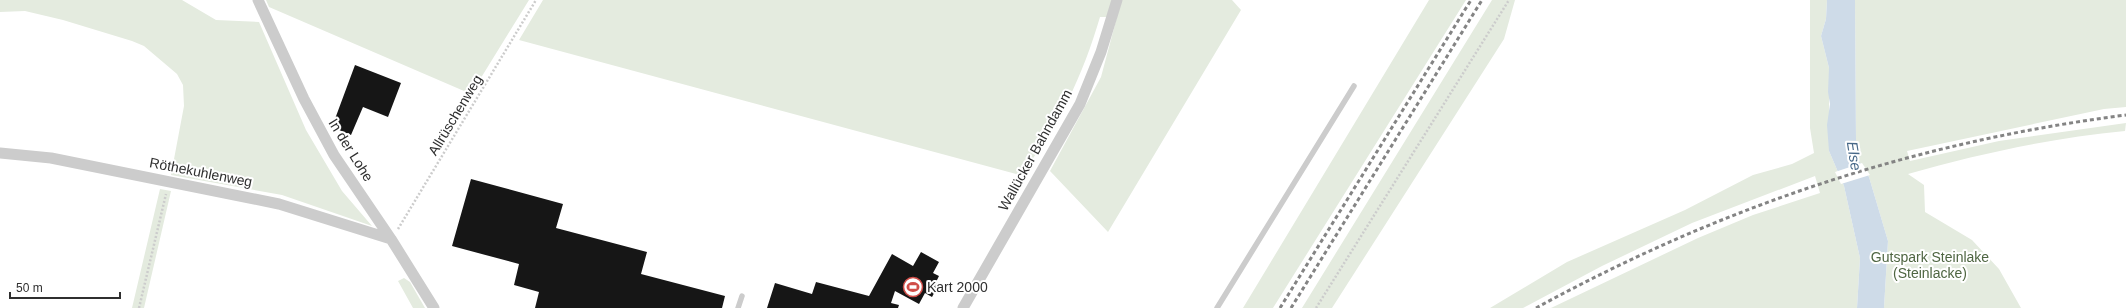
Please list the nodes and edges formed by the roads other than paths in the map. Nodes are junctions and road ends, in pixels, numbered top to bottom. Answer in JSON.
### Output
{"nodes":[{"id":1,"x":258,"y":0,"type":"edge"},
{"id":2,"x":1117,"y":0,"type":"edge"},
{"id":3,"x":1354,"y":86,"type":"dead end"},
{"id":4,"x":0,"y":153,"type":"edge"},
{"id":5,"x":391,"y":240,"type":"junction"},
{"id":6,"x":742,"y":296,"type":"dead end"},
{"id":7,"x":434,"y":308,"type":"edge"},
{"id":8,"x":738,"y":308,"type":"edge"},
{"id":9,"x":963,"y":308,"type":"edge"},
{"id":10,"x":1217,"y":308,"type":"edge"}],
"edges":[{"from":1,"to":5,"type":"street","name":"In der Lohe"},
{"from":2,"to":9,"type":"street","name":"Wallücker Bahndamm"},
{"from":3,"to":10,"type":"lane"},
{"from":4,"to":5,"type":"street","name":"Röthekuhlenweg"},
{"from":5,"to":7,"type":"street","name":"In der Lohe"},
{"from":6,"to":8,"type":"lane"}]}
